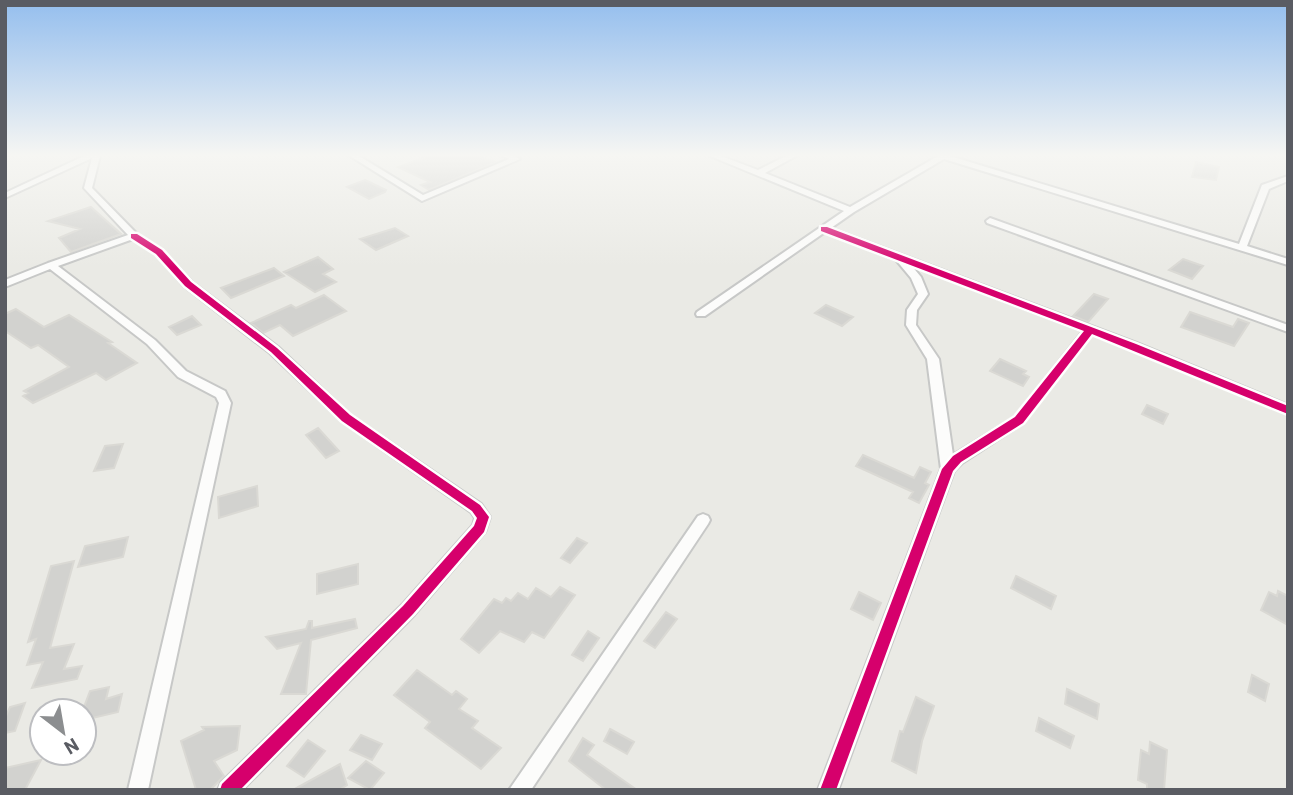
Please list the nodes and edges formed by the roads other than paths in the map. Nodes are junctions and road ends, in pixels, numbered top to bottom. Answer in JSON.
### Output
{"nodes":[{"id":1,"x":93,"y":193,"type":"edge"},
{"id":2,"x":414,"y":193,"type":"edge"},
{"id":3,"x":434,"y":193,"type":"edge"},
{"id":4,"x":809,"y":193,"type":"edge"},
{"id":5,"x":880,"y":193,"type":"edge"},
{"id":6,"x":1064,"y":193,"type":"edge"},
{"id":7,"x":1263,"y":193,"type":"edge"},
{"id":8,"x":851,"y":210,"type":"junction"},
{"id":9,"x":990,"y":221,"type":"dead end"},
{"id":10,"x":824,"y":229,"type":"junction"},
{"id":11,"x":134,"y":236,"type":"junction"},
{"id":12,"x":1242,"y":248,"type":"junction"},
{"id":13,"x":899,"y":257,"type":"junction"},
{"id":14,"x":1288,"y":262,"type":"edge"},
{"id":15,"x":51,"y":265,"type":"junction"},
{"id":16,"x":5,"y":284,"type":"edge"},
{"id":17,"x":701,"y":314,"type":"dead end"},
{"id":18,"x":1288,"y":329,"type":"edge"},
{"id":19,"x":1090,"y":330,"type":"junction"},
{"id":20,"x":1288,"y":410,"type":"edge"},
{"id":21,"x":948,"y":469,"type":"junction"},
{"id":22,"x":703,"y":520,"type":"dead end"},
{"id":23,"x":138,"y":790,"type":"edge"},
{"id":24,"x":229,"y":790,"type":"edge"},
{"id":25,"x":519,"y":790,"type":"edge"},
{"id":26,"x":828,"y":790,"type":"edge"}],
"edges":[{"from":1,"to":11,"type":"street"},
{"from":2,"to":3,"type":"street"},
{"from":4,"to":8,"type":"street"},
{"from":5,"to":8,"type":"street"},
{"from":6,"to":12,"type":"street"},
{"from":7,"to":12,"type":"street"},
{"from":8,"to":10,"type":"street"},
{"from":9,"to":18,"type":"street"},
{"from":10,"to":13,"type":"street"},
{"from":10,"to":17,"type":"street"},
{"from":11,"to":15,"type":"street"},
{"from":11,"to":24,"type":"street"},
{"from":12,"to":14,"type":"street"},
{"from":13,"to":19,"type":"street"},
{"from":13,"to":21,"type":"street"},
{"from":15,"to":16,"type":"street"},
{"from":15,"to":23,"type":"street"},
{"from":19,"to":20,"type":"street"},
{"from":19,"to":21,"type":"street"},
{"from":21,"to":26,"type":"street"},
{"from":22,"to":25,"type":"street"}]}
